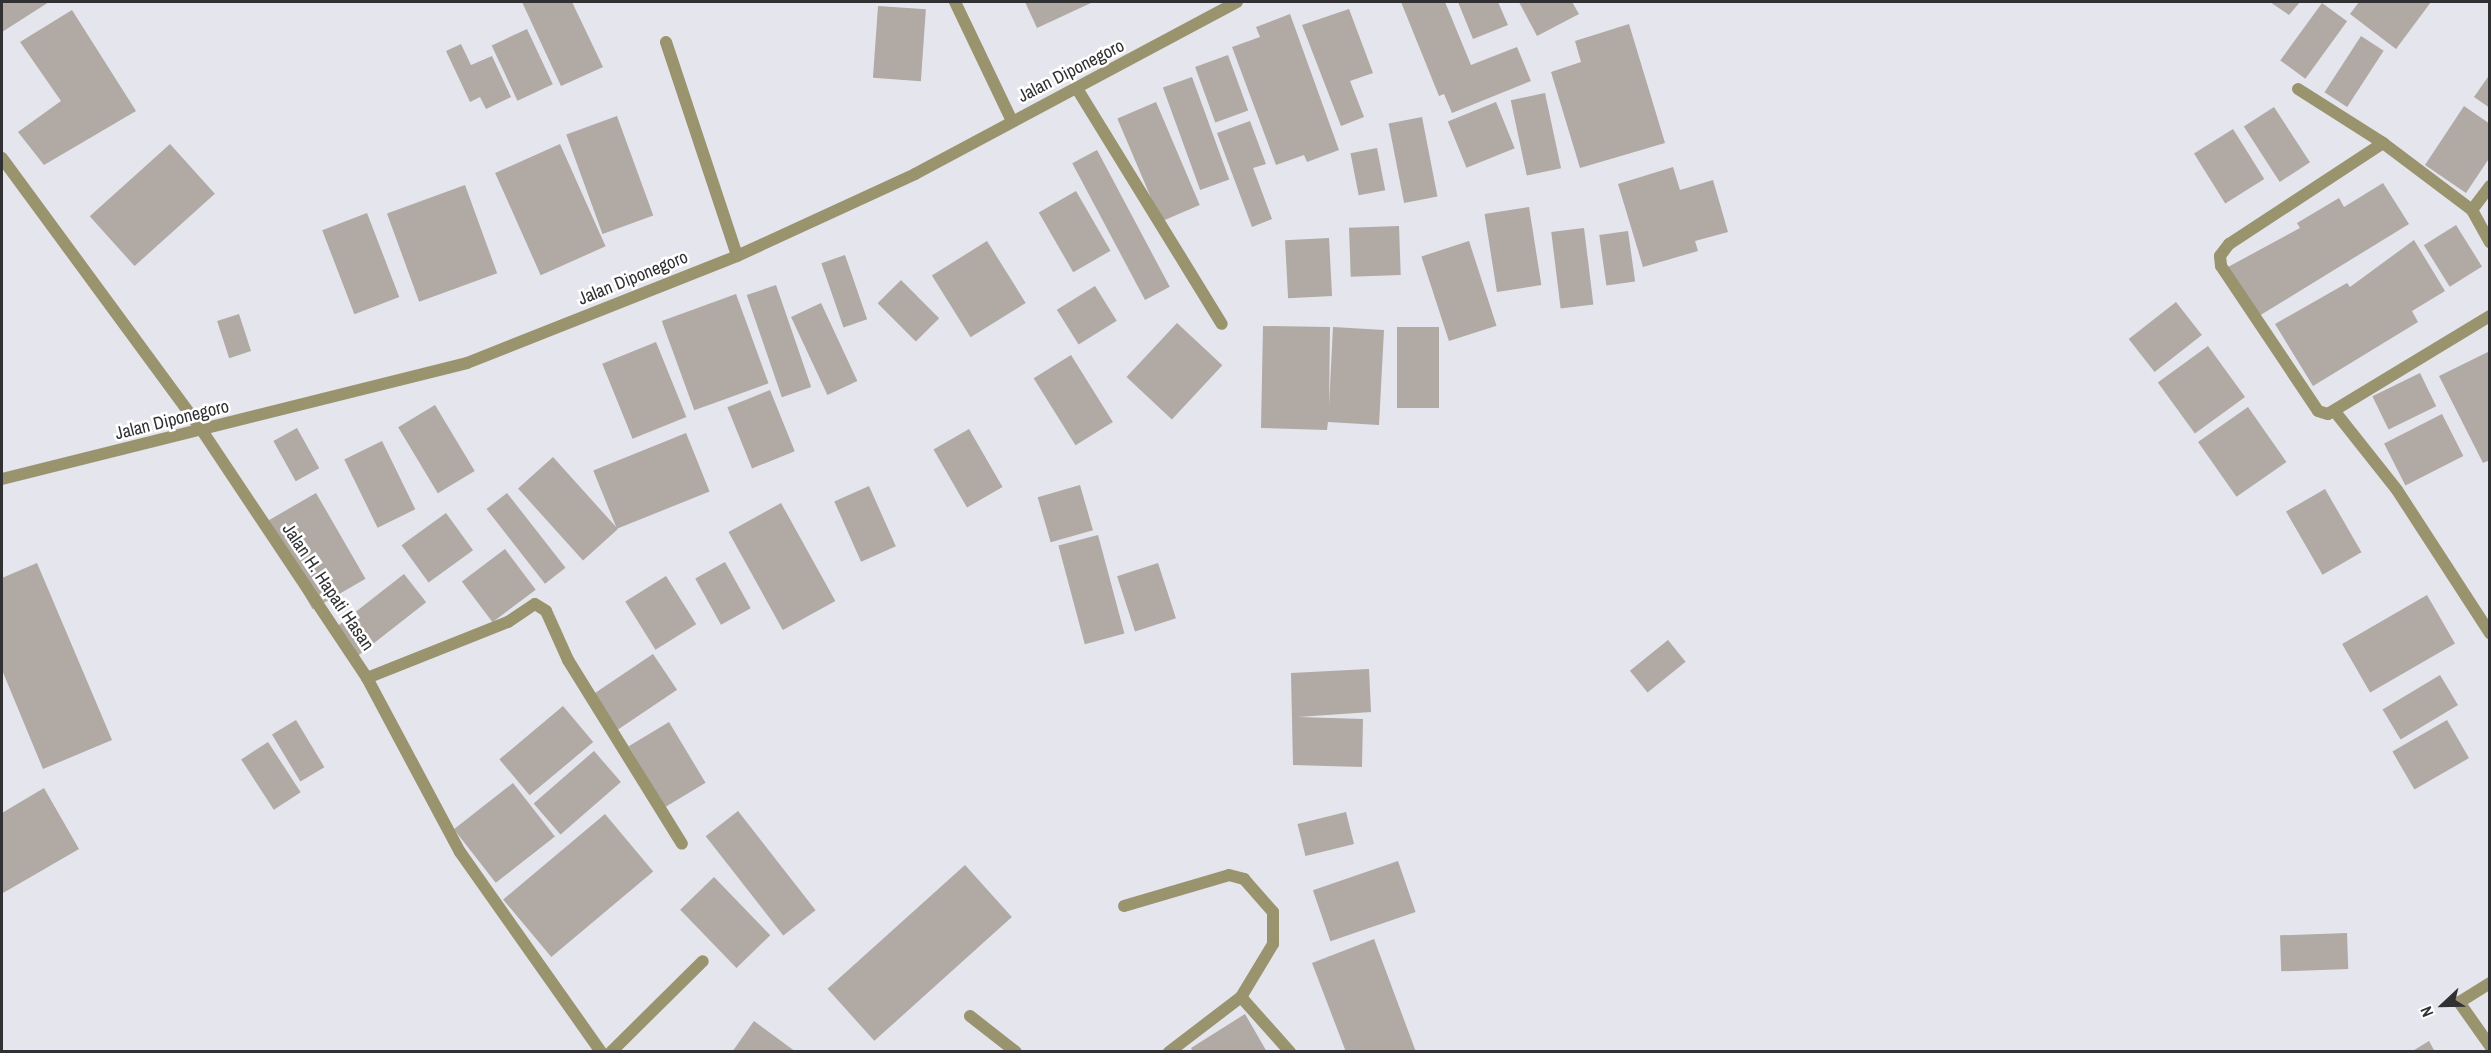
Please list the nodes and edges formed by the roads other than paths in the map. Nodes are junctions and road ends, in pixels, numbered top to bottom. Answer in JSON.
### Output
{"nodes":[{"id":1,"x":955,"y":2,"type":"edge"},
{"id":2,"x":1237,"y":2,"type":"edge"},
{"id":3,"x":666,"y":42,"type":"dead end"},
{"id":4,"x":1076,"y":87,"type":"junction"},
{"id":5,"x":2298,"y":89,"type":"dead end"},
{"id":6,"x":1012,"y":122,"type":"junction"},
{"id":7,"x":2383,"y":143,"type":"junction"},
{"id":8,"x":2,"y":158,"type":"edge"},
{"id":9,"x":2490,"y":186,"type":"edge"},
{"id":10,"x":2472,"y":210,"type":"junction"},
{"id":11,"x":2490,"y":242,"type":"edge"},
{"id":12,"x":737,"y":256,"type":"junction"},
{"id":13,"x":2490,"y":316,"type":"edge"},
{"id":14,"x":1222,"y":324,"type":"dead end"},
{"id":15,"x":2336,"y":413,"type":"junction"},
{"id":16,"x":203,"y":432,"type":"junction"},
{"id":17,"x":2,"y":479,"type":"edge"},
{"id":18,"x":2490,"y":633,"type":"edge"},
{"id":19,"x":367,"y":678,"type":"junction"},
{"id":20,"x":682,"y":844,"type":"dead end"},
{"id":21,"x":1124,"y":906,"type":"dead end"},
{"id":22,"x":703,"y":962,"type":"dead end"},
{"id":23,"x":2490,"y":983,"type":"edge"},
{"id":24,"x":1241,"y":997,"type":"junction"},
{"id":25,"x":970,"y":1016,"type":"dead end"},
{"id":26,"x":2490,"y":1046,"type":"edge"},
{"id":27,"x":601,"y":1052,"type":"edge"},
{"id":28,"x":611,"y":1052,"type":"edge"},
{"id":29,"x":1016,"y":1052,"type":"edge"},
{"id":30,"x":1169,"y":1052,"type":"edge"},
{"id":31,"x":1290,"y":1052,"type":"edge"}],
"edges":[{"from":1,"to":6,"type":"street"},
{"from":2,"to":4,"type":"street","name":"Jalan Diponegoro"},
{"from":3,"to":12,"type":"street"},
{"from":4,"to":6,"type":"street","name":"Jalan Diponegoro"},
{"from":4,"to":14,"type":"street"},
{"from":5,"to":7,"type":"street"},
{"from":6,"to":12,"type":"street","name":"Jalan Diponegoro"},
{"from":7,"to":10,"type":"street"},
{"from":7,"to":15,"type":"street"},
{"from":8,"to":16,"type":"street","name":"Jalan H. Hapati Hasan"},
{"from":9,"to":10,"type":"street"},
{"from":10,"to":11,"type":"street"},
{"from":12,"to":16,"type":"street","name":"Jalan Diponegoro"},
{"from":13,"to":15,"type":"street"},
{"from":15,"to":18,"type":"street"},
{"from":16,"to":17,"type":"street","name":"Jalan Diponegoro"},
{"from":16,"to":19,"type":"street","name":"Jalan H. Hapati Hasan"},
{"from":19,"to":20,"type":"street"},
{"from":19,"to":27,"type":"street","name":"Jalan H. Hapati Hasan"},
{"from":21,"to":24,"type":"street"},
{"from":22,"to":28,"type":"street"},
{"from":23,"to":26,"type":"street"},
{"from":24,"to":30,"type":"street"},
{"from":24,"to":31,"type":"street"},
{"from":25,"to":29,"type":"street"}]}
